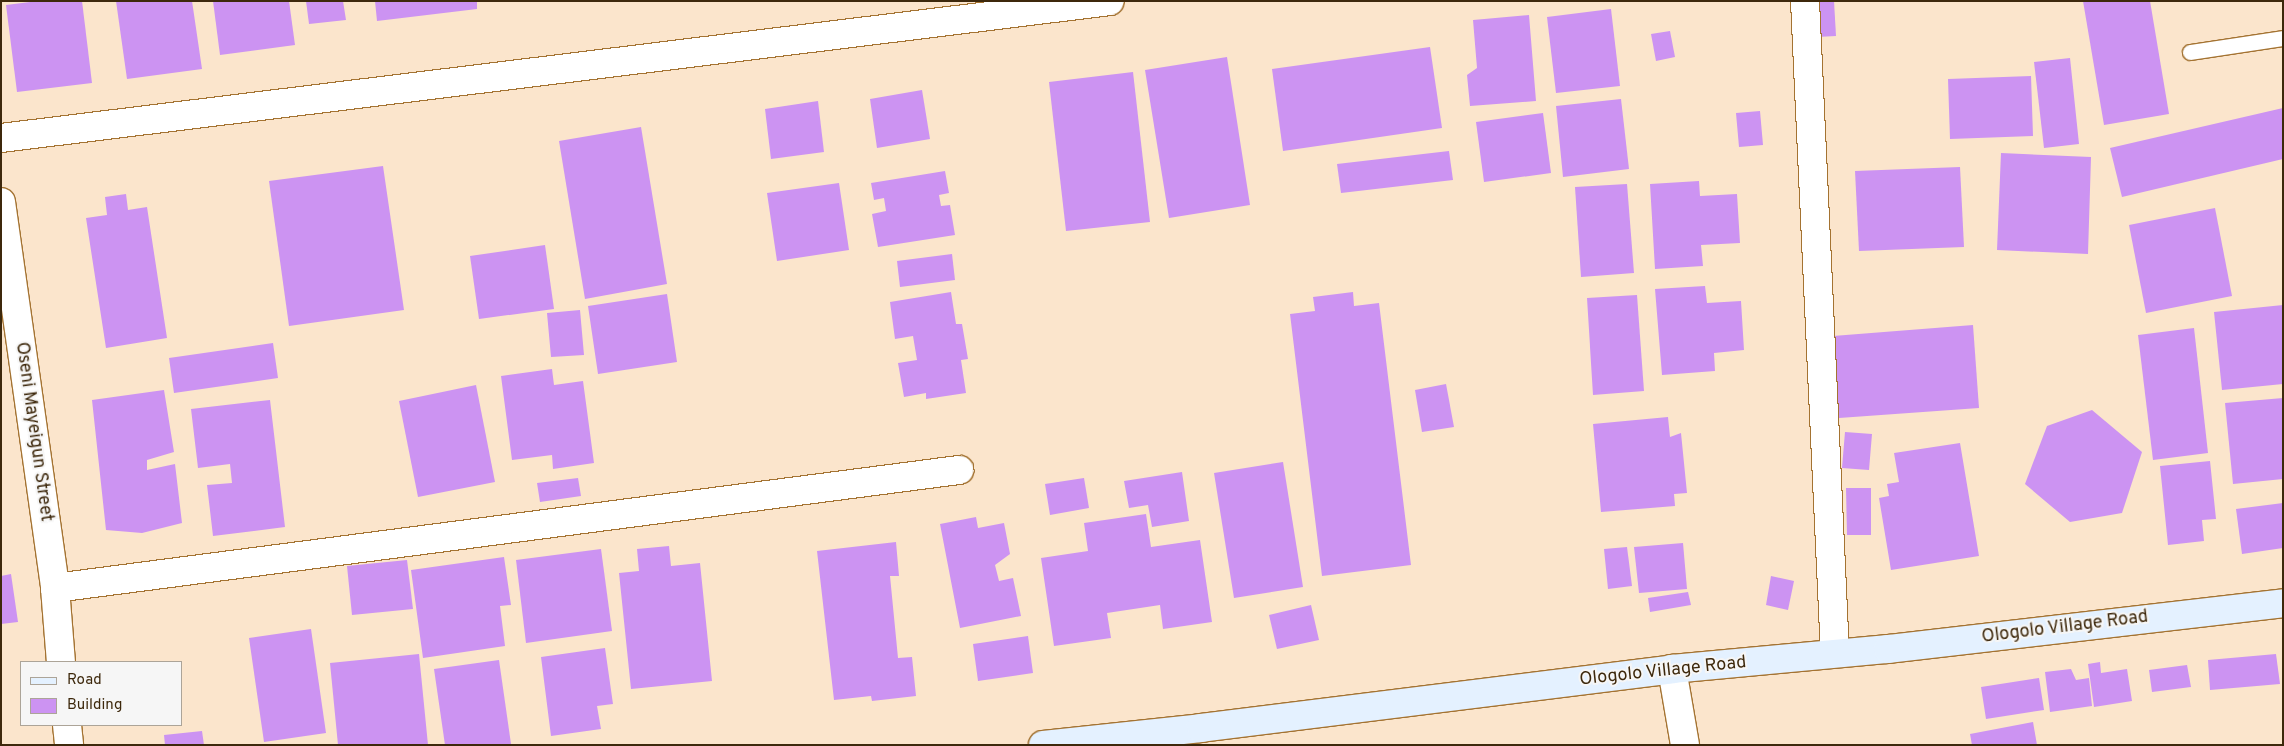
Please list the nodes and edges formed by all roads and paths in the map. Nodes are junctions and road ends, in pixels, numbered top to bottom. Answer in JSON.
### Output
{"nodes":[{"id":1,"x":1110,"y":1,"type":"edge"},
{"id":2,"x":1805,"y":1,"type":"edge"},
{"id":3,"x":2283,"y":38,"type":"edge"},
{"id":4,"x":2190,"y":52,"type":"dead end"},
{"id":5,"x":1,"y":138,"type":"edge"},
{"id":6,"x":1,"y":202,"type":"edge"},
{"id":7,"x":958,"y":470,"type":"dead end"},
{"id":8,"x":55,"y":588,"type":"junction"},
{"id":9,"x":2283,"y":604,"type":"edge"},
{"id":10,"x":1834,"y":653,"type":"junction"},
{"id":11,"x":61,"y":661,"type":"edge"},
{"id":12,"x":1672,"y":670,"type":"junction"},
{"id":13,"x":67,"y":726,"type":"edge"},
{"id":14,"x":69,"y":745,"type":"edge"},
{"id":15,"x":1043,"y":745,"type":"edge"},
{"id":16,"x":1685,"y":745,"type":"edge"}],
"edges":[{"from":1,"to":5,"type":"street"},
{"from":2,"to":10,"type":"street"},
{"from":3,"to":4,"type":"lane"},
{"from":6,"to":8,"type":"street","name":"Oseni Mayeigun Street"},
{"from":7,"to":8,"type":"street"},
{"from":8,"to":11,"type":"street","name":"Oseni Mayeigun Street"},
{"from":9,"to":10,"type":"street","name":"Ologolo Village Road"},
{"from":10,"to":12,"type":"street","name":"Ologolo Village Road"},
{"from":12,"to":15,"type":"street","name":"Ologolo Village Road"},
{"from":12,"to":16,"type":"street"},
{"from":13,"to":14,"type":"street"}]}
